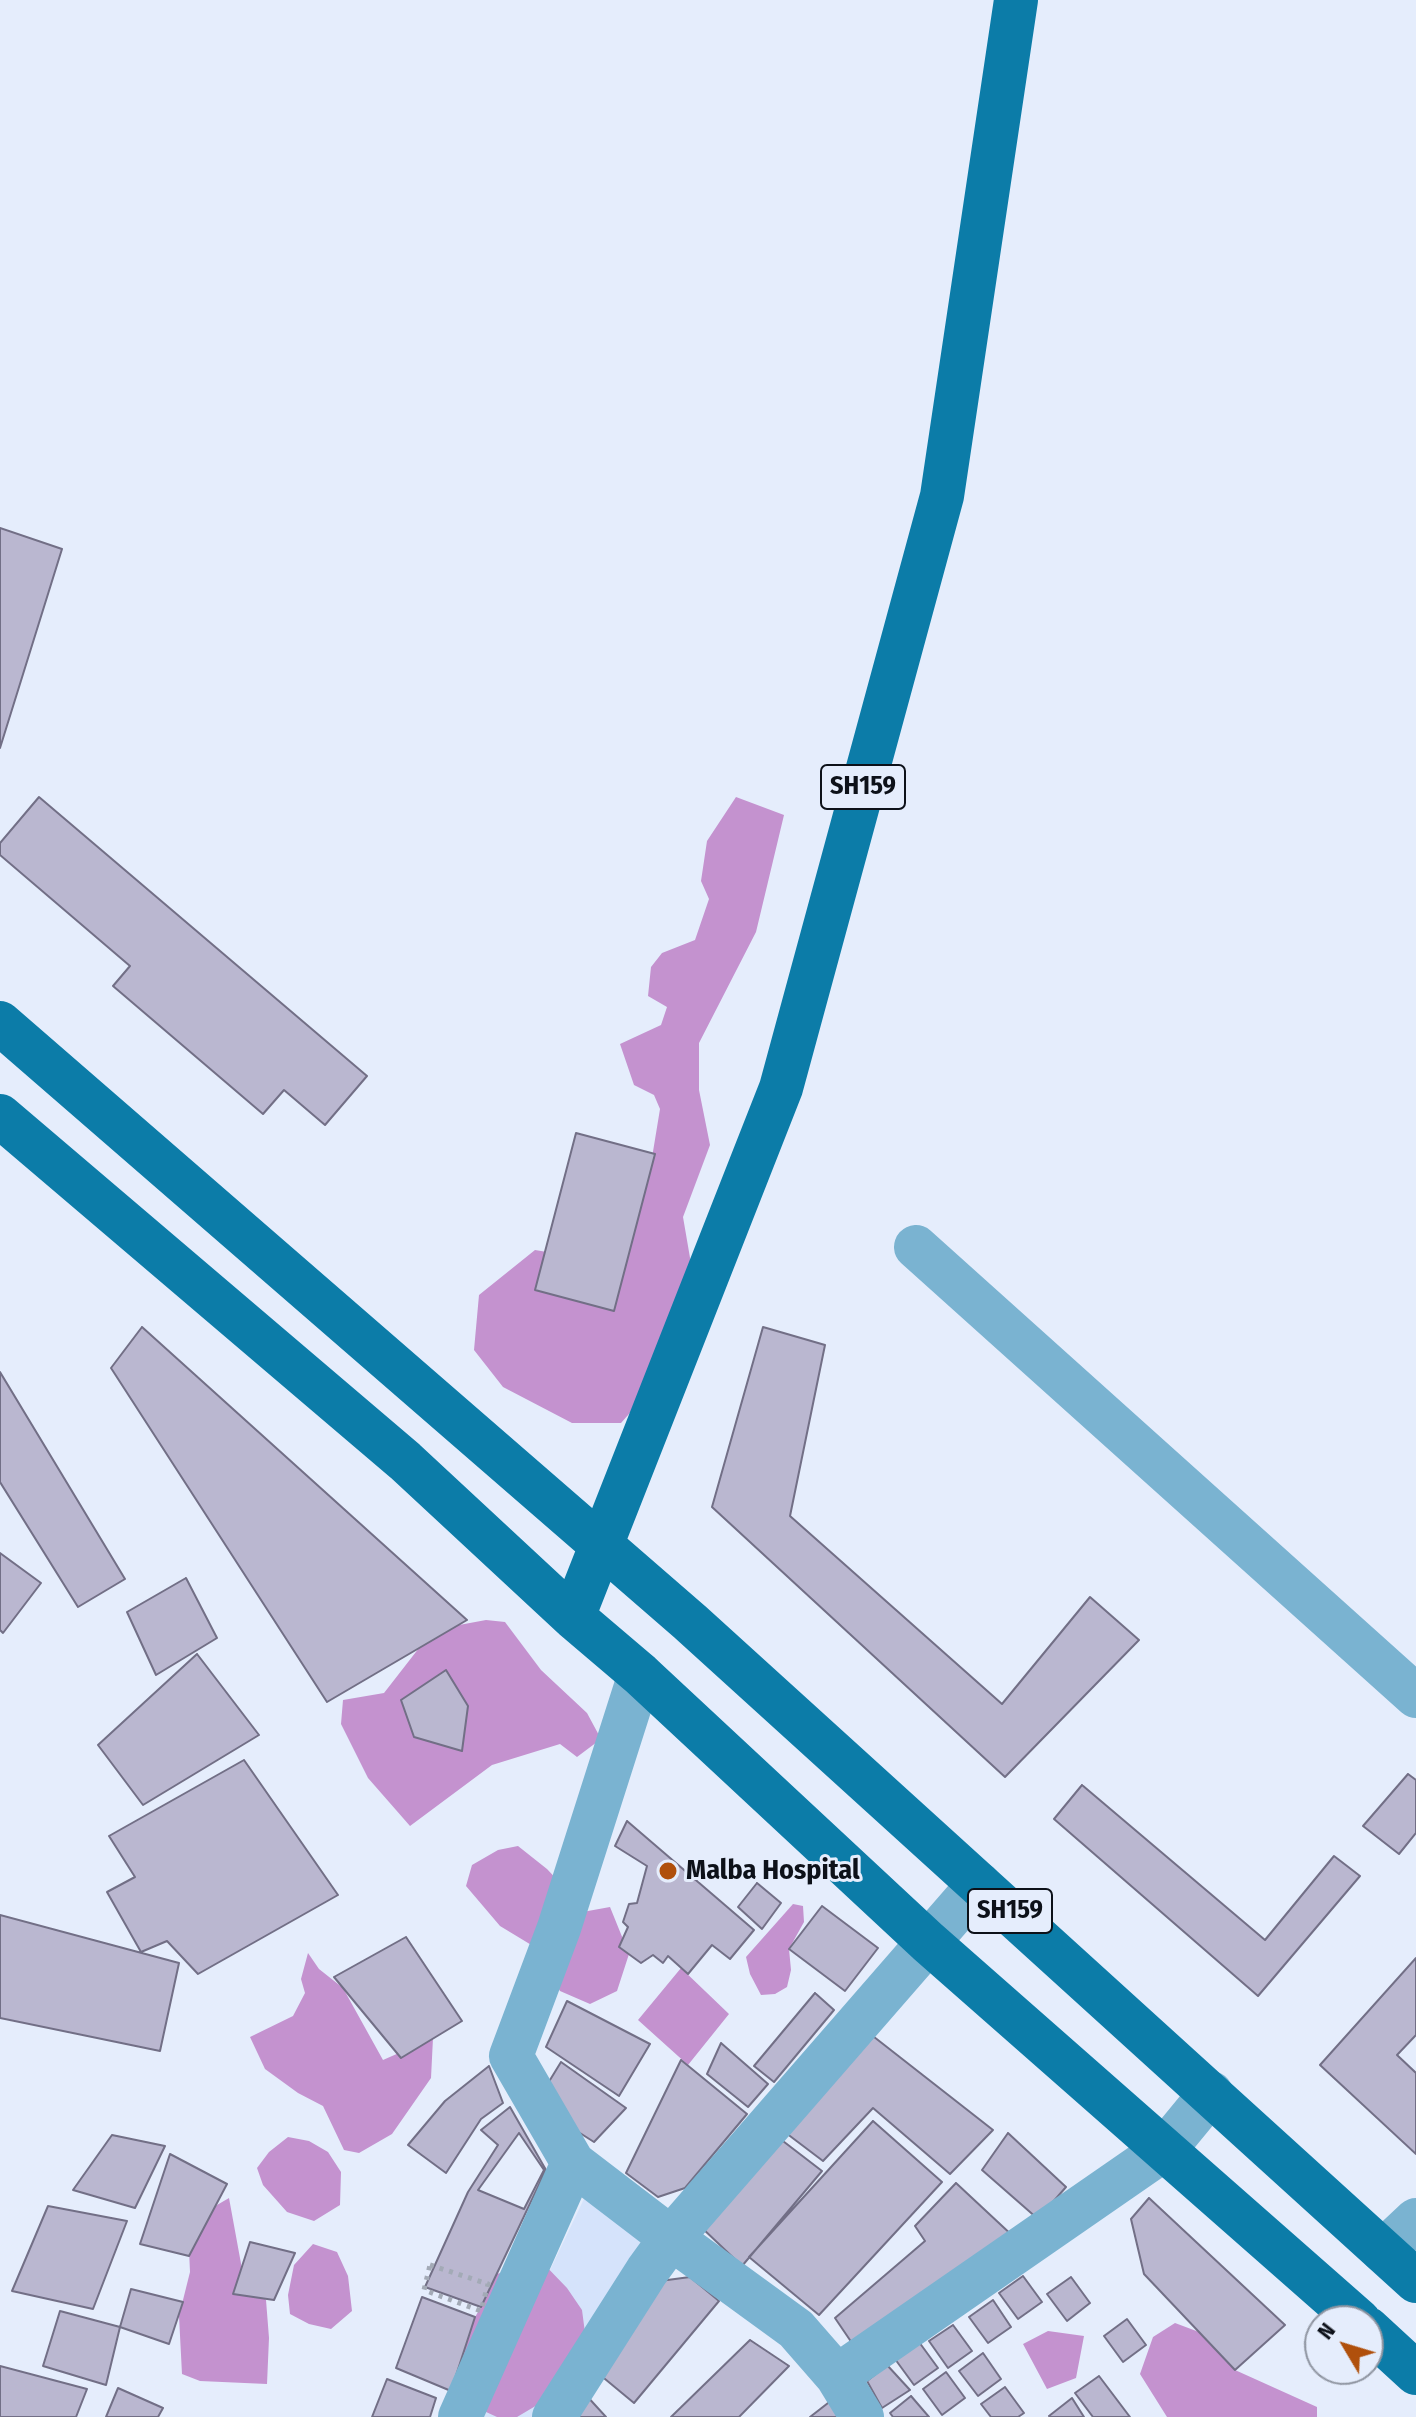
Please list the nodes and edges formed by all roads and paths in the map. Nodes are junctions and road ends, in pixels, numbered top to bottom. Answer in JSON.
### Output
{"nodes":[{"id":1,"x":1016,"y":0,"type":"edge"},
{"id":2,"x":0,"y":1023,"type":"edge"},
{"id":3,"x":0,"y":1116,"type":"edge"},
{"id":4,"x":916,"y":1247,"type":"dead end"},
{"id":5,"x":602,"y":1545,"type":"junction"},
{"id":6,"x":573,"y":1617,"type":"junction"},
{"id":7,"x":640,"y":1674,"type":"junction"},
{"id":8,"x":1416,"y":1696,"type":"edge"},
{"id":9,"x":979,"y":1884,"type":"junction"},
{"id":10,"x":928,"y":1942,"type":"junction"},
{"id":11,"x":1211,"y":2093,"type":"junction"},
{"id":12,"x":1165,"y":2149,"type":"junction"},
{"id":13,"x":573,"y":2163,"type":"junction"},
{"id":14,"x":1416,"y":2220,"type":"edge"},
{"id":15,"x":671,"y":2238,"type":"junction"},
{"id":16,"x":1383,"y":2251,"type":"junction"},
{"id":17,"x":1416,"y":2281,"type":"edge"},
{"id":18,"x":424,"y":2290,"type":"joint"},
{"id":19,"x":1341,"y":2305,"type":"edge"},
{"id":20,"x":1384,"y":2344,"type":"edge"},
{"id":21,"x":1416,"y":2373,"type":"edge"},
{"id":22,"x":837,"y":2376,"type":"junction"},
{"id":23,"x":460,"y":2417,"type":"edge"},
{"id":24,"x":554,"y":2417,"type":"edge"},
{"id":25,"x":862,"y":2417,"type":"edge"}],
"edges":[{"from":1,"to":5,"type":"main road","number":"SH159"},
{"from":2,"to":5,"type":"main road"},
{"from":3,"to":6,"type":"main road"},
{"from":4,"to":8,"type":"street"},
{"from":5,"to":6,"type":"main road","number":"SH159"},
{"from":5,"to":9,"type":"main road","number":"SH159"},
{"from":6,"to":7,"type":"main road","number":"SH159"},
{"from":7,"to":10,"type":"main road","number":"SH159"},
{"from":7,"to":13,"type":"street"},
{"from":9,"to":10,"type":"street"},
{"from":9,"to":11,"type":"main road","number":"SH159"},
{"from":10,"to":12,"type":"main road","number":"SH159"},
{"from":10,"to":15,"type":"street"},
{"from":11,"to":12,"type":"street"},
{"from":11,"to":16,"type":"main road","number":"SH159"},
{"from":12,"to":19,"type":"main road","number":"SH159"},
{"from":12,"to":22,"type":"street"},
{"from":13,"to":15,"type":"street"},
{"from":13,"to":23,"type":"street"},
{"from":14,"to":16,"type":"street"},
{"from":15,"to":22,"type":"street"},
{"from":15,"to":24,"type":"street"},
{"from":16,"to":17,"type":"main road","number":"SH159"},
{"from":18,"to":18,"type":"path"},
{"from":20,"to":21,"type":"main road"},
{"from":22,"to":25,"type":"street"}]}
